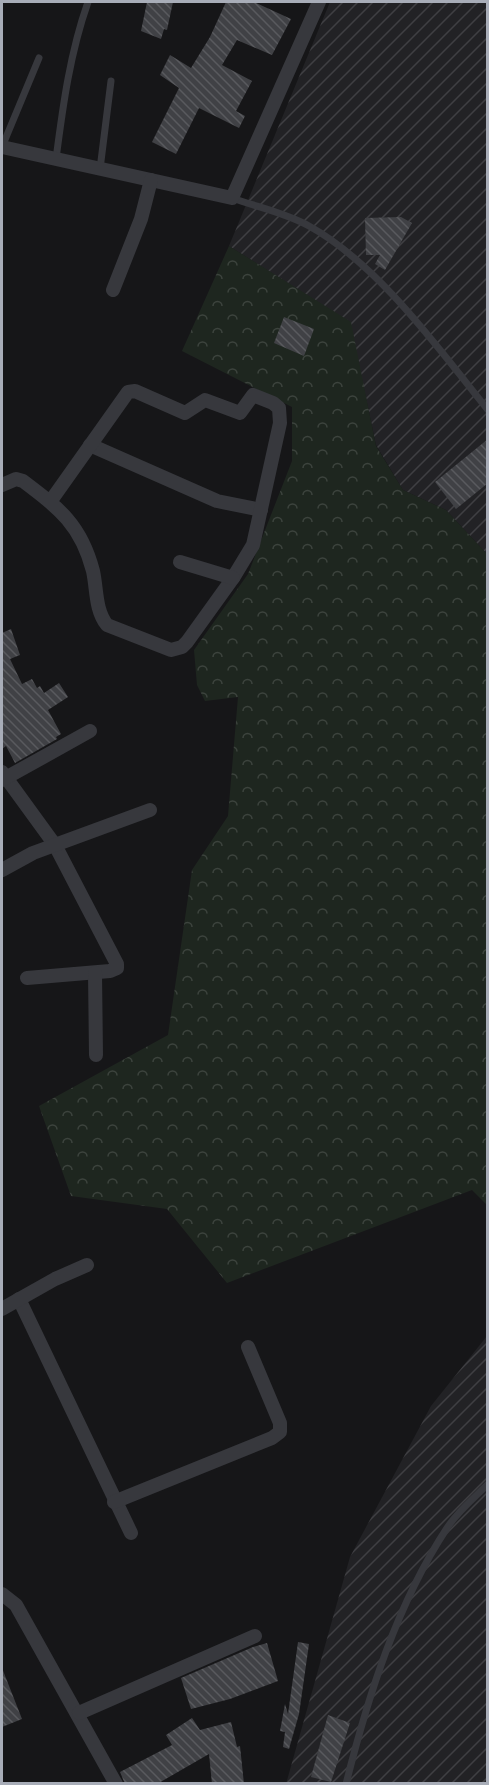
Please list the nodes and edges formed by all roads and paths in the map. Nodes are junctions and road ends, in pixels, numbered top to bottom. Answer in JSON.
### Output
{"nodes":[{"id":1,"x":88,"y":2,"type":"edge"},
{"id":2,"x":319,"y":2,"type":"edge"},
{"id":3,"x":39,"y":57,"type":"dead end"},
{"id":4,"x":111,"y":81,"type":"dead end"},
{"id":5,"x":2,"y":148,"type":"edge"},
{"id":6,"x":56,"y":159,"type":"junction"},
{"id":7,"x":100,"y":169,"type":"junction"},
{"id":8,"x":151,"y":180,"type":"junction"},
{"id":9,"x":232,"y":198,"type":"junction"},
{"id":10,"x":113,"y":290,"type":"dead end"},
{"id":11,"x":488,"y":410,"type":"edge"},
{"id":12,"x":90,"y":445,"type":"junction"},
{"id":13,"x":2,"y":485,"type":"edge"},
{"id":14,"x":50,"y":502,"type":"junction"},
{"id":15,"x":261,"y":510,"type":"junction"},
{"id":16,"x":180,"y":562,"type":"dead end"},
{"id":17,"x":233,"y":578,"type":"junction"},
{"id":18,"x":90,"y":731,"type":"dead end"},
{"id":19,"x":3,"y":777,"type":"edge"},
{"id":20,"x":150,"y":810,"type":"dead end"},
{"id":21,"x":55,"y":845,"type":"junction"},
{"id":22,"x":2,"y":870,"type":"edge"},
{"id":23,"x":95,"y":973,"type":"junction"},
{"id":24,"x":27,"y":978,"type":"dead end"},
{"id":25,"x":96,"y":1055,"type":"dead end"},
{"id":26,"x":87,"y":1265,"type":"dead end"},
{"id":27,"x":19,"y":1299,"type":"junction"},
{"id":28,"x":2,"y":1309,"type":"edge"},
{"id":29,"x":248,"y":1347,"type":"dead end"},
{"id":30,"x":488,"y":1484,"type":"edge"},
{"id":31,"x":114,"y":1502,"type":"junction"},
{"id":32,"x":130,"y":1533,"type":"dead end"},
{"id":33,"x":2,"y":1596,"type":"edge"},
{"id":34,"x":255,"y":1636,"type":"dead end"},
{"id":35,"x":79,"y":1713,"type":"junction"},
{"id":36,"x":116,"y":1784,"type":"edge"},
{"id":37,"x":346,"y":1784,"type":"edge"}],
"edges":[{"from":1,"to":6,"type":"lane"},
{"from":2,"to":9,"type":"street"},
{"from":3,"to":5,"type":"lane"},
{"from":4,"to":7,"type":"lane"},
{"from":5,"to":6,"type":"street"},
{"from":6,"to":7,"type":"street"},
{"from":7,"to":8,"type":"street"},
{"from":8,"to":9,"type":"street"},
{"from":8,"to":10,"type":"street"},
{"from":9,"to":11,"type":"lane"},
{"from":12,"to":14,"type":"street"},
{"from":12,"to":15,"type":"street"},
{"from":12,"to":15,"type":"street"},
{"from":13,"to":14,"type":"street"},
{"from":14,"to":17,"type":"street"},
{"from":15,"to":17,"type":"street"},
{"from":16,"to":17,"type":"street"},
{"from":18,"to":19,"type":"street"},
{"from":19,"to":21,"type":"street"},
{"from":20,"to":21,"type":"street"},
{"from":21,"to":22,"type":"street"},
{"from":21,"to":23,"type":"street"},
{"from":23,"to":24,"type":"street"},
{"from":23,"to":25,"type":"street"},
{"from":26,"to":27,"type":"street"},
{"from":27,"to":28,"type":"street"},
{"from":27,"to":31,"type":"street"},
{"from":29,"to":31,"type":"street"},
{"from":30,"to":37,"type":"lane"},
{"from":31,"to":32,"type":"street"},
{"from":33,"to":35,"type":"street"},
{"from":34,"to":35,"type":"street"},
{"from":35,"to":36,"type":"street"}]}
